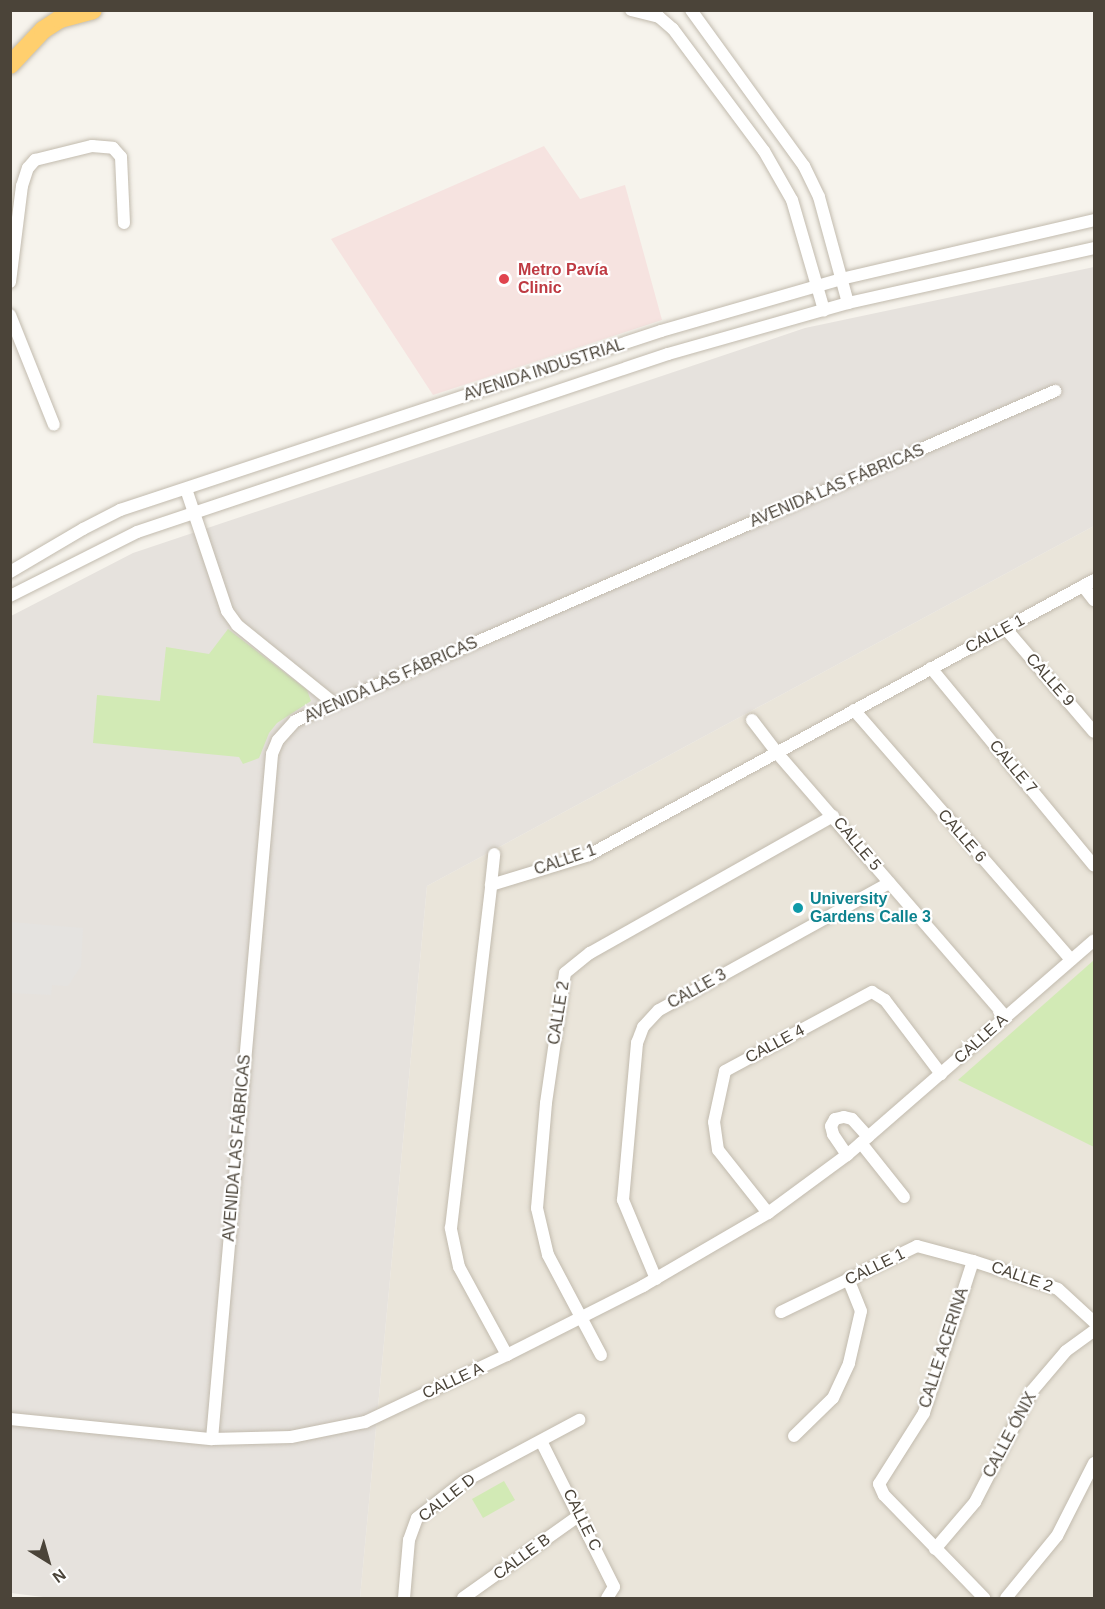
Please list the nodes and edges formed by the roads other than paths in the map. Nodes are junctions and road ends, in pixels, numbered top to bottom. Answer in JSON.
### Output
{"nodes":[{"id":1,"x":93,"y":10,"type":"edge"},
{"id":2,"x":631,"y":10,"type":"edge"},
{"id":3,"x":691,"y":10,"type":"edge"},
{"id":4,"x":10,"y":65,"type":"edge"},
{"id":5,"x":1095,"y":220,"type":"edge"},
{"id":6,"x":124,"y":223,"type":"dead end"},
{"id":7,"x":1095,"y":248,"type":"edge"},
{"id":8,"x":841,"y":279,"type":"junction"},
{"id":9,"x":10,"y":282,"type":"edge"},
{"id":10,"x":817,"y":286,"type":"junction"},
{"id":11,"x":848,"y":303,"type":"junction"},
{"id":12,"x":824,"y":310,"type":"junction"},
{"id":13,"x":10,"y":315,"type":"edge"},
{"id":14,"x":1055,"y":391,"type":"dead end"},
{"id":15,"x":54,"y":425,"type":"dead end"},
{"id":16,"x":186,"y":489,"type":"junction"},
{"id":17,"x":194,"y":512,"type":"junction"},
{"id":18,"x":10,"y":572,"type":"edge"},
{"id":19,"x":1095,"y":580,"type":"edge"},
{"id":20,"x":1083,"y":586,"type":"junction"},
{"id":21,"x":10,"y":596,"type":"edge"},
{"id":22,"x":1095,"y":600,"type":"edge"},
{"id":23,"x":1006,"y":629,"type":"junction"},
{"id":24,"x":931,"y":668,"type":"junction"},
{"id":25,"x":335,"y":704,"type":"junction"},
{"id":26,"x":854,"y":710,"type":"junction"},
{"id":27,"x":752,"y":720,"type":"dead end"},
{"id":28,"x":1095,"y":732,"type":"edge"},
{"id":29,"x":778,"y":754,"type":"junction"},
{"id":30,"x":833,"y":816,"type":"junction"},
{"id":31,"x":494,"y":854,"type":"dead end"},
{"id":32,"x":1095,"y":866,"type":"edge"},
{"id":33,"x":889,"y":883,"type":"junction"},
{"id":34,"x":491,"y":885,"type":"junction"},
{"id":35,"x":1095,"y":940,"type":"edge"},
{"id":36,"x":1071,"y":960,"type":"junction"},
{"id":37,"x":1006,"y":1017,"type":"junction"},
{"id":38,"x":942,"y":1074,"type":"junction"},
{"id":39,"x":864,"y":1140,"type":"junction"},
{"id":40,"x":847,"y":1155,"type":"junction"},
{"id":41,"x":904,"y":1197,"type":"dead end"},
{"id":42,"x":768,"y":1213,"type":"junction"},
{"id":43,"x":973,"y":1261,"type":"junction"},
{"id":44,"x":656,"y":1279,"type":"junction"},
{"id":45,"x":848,"y":1279,"type":"junction"},
{"id":46,"x":781,"y":1312,"type":"dead end"},
{"id":47,"x":582,"y":1317,"type":"junction"},
{"id":48,"x":1095,"y":1322,"type":"edge"},
{"id":49,"x":1095,"y":1331,"type":"edge"},
{"id":50,"x":507,"y":1355,"type":"junction"},
{"id":51,"x":601,"y":1355,"type":"dead end"},
{"id":52,"x":10,"y":1419,"type":"edge"},
{"id":53,"x":579,"y":1420,"type":"dead end"},
{"id":54,"x":794,"y":1436,"type":"dead end"},
{"id":55,"x":212,"y":1439,"type":"junction"},
{"id":56,"x":542,"y":1441,"type":"junction"},
{"id":57,"x":1095,"y":1463,"type":"edge"},
{"id":58,"x":580,"y":1515,"type":"junction"},
{"id":59,"x":935,"y":1549,"type":"junction"},
{"id":60,"x":404,"y":1599,"type":"edge"},
{"id":61,"x":464,"y":1599,"type":"edge"},
{"id":62,"x":607,"y":1599,"type":"edge"},
{"id":63,"x":984,"y":1599,"type":"edge"},
{"id":64,"x":1006,"y":1599,"type":"edge"}],
"edges":[{"from":1,"to":4,"type":"highway"},
{"from":2,"to":10,"type":"street"},
{"from":3,"to":8,"type":"street"},
{"from":5,"to":8,"type":"street","name":"AVENIDA INDUSTRIAL"},
{"from":6,"to":9,"type":"street"},
{"from":7,"to":11,"type":"street","name":"AVENIDA INDUSTRIAL"},
{"from":8,"to":10,"type":"street","name":"AVENIDA INDUSTRIAL"},
{"from":8,"to":11,"type":"street"},
{"from":10,"to":12,"type":"street"},
{"from":10,"to":16,"type":"street","name":"AVENIDA INDUSTRIAL"},
{"from":11,"to":12,"type":"street","name":"AVENIDA INDUSTRIAL"},
{"from":12,"to":17,"type":"street","name":"AVENIDA INDUSTRIAL"},
{"from":13,"to":15,"type":"street"},
{"from":14,"to":25,"type":"street","name":"AVENIDA LAS FÁBRICAS"},
{"from":16,"to":17,"type":"street"},
{"from":16,"to":18,"type":"street","name":"AVENIDA INDUSTRIAL"},
{"from":17,"to":21,"type":"street","name":"AVENIDA INDUSTRIAL"},
{"from":17,"to":25,"type":"street"},
{"from":19,"to":20,"type":"street","name":"CALLE 1"},
{"from":20,"to":22,"type":"street"},
{"from":20,"to":23,"type":"street","name":"CALLE 1"},
{"from":23,"to":24,"type":"street","name":"CALLE 1"},
{"from":23,"to":28,"type":"street","name":"CALLE 9"},
{"from":24,"to":26,"type":"street","name":"CALLE 1"},
{"from":24,"to":32,"type":"street","name":"CALLE 7"},
{"from":25,"to":55,"type":"street","name":"AVENIDA LAS FÁBRICAS"},
{"from":26,"to":29,"type":"street","name":"CALLE 1"},
{"from":26,"to":36,"type":"street","name":"CALLE 6"},
{"from":27,"to":29,"type":"street","name":"CALLE 5"},
{"from":29,"to":30,"type":"street","name":"CALLE 5"},
{"from":29,"to":34,"type":"street","name":"CALLE 1"},
{"from":30,"to":33,"type":"street","name":"CALLE 5"},
{"from":30,"to":47,"type":"street","name":"CALLE 2"},
{"from":31,"to":34,"type":"street"},
{"from":33,"to":37,"type":"street","name":"CALLE 5"},
{"from":33,"to":44,"type":"street","name":"CALLE 3"},
{"from":34,"to":50,"type":"street"},
{"from":35,"to":36,"type":"street","name":"CALLE A"},
{"from":36,"to":37,"type":"street","name":"CALLE A"},
{"from":37,"to":38,"type":"street","name":"CALLE A"},
{"from":38,"to":39,"type":"street","name":"CALLE A"},
{"from":38,"to":42,"type":"street","name":"CALLE 4"},
{"from":39,"to":40,"type":"street","name":"CALLE A"},
{"from":39,"to":40,"type":"street"},
{"from":39,"to":41,"type":"street"},
{"from":40,"to":42,"type":"street","name":"CALLE A"},
{"from":42,"to":44,"type":"street","name":"CALLE A"},
{"from":43,"to":45,"type":"street","name":"CALLE 1"},
{"from":43,"to":48,"type":"street","name":"CALLE 2"},
{"from":43,"to":59,"type":"street","name":"CALLE ACERINA"},
{"from":44,"to":47,"type":"street","name":"CALLE A"},
{"from":45,"to":46,"type":"street","name":"CALLE 1"},
{"from":45,"to":54,"type":"street"},
{"from":47,"to":50,"type":"street","name":"CALLE A"},
{"from":47,"to":51,"type":"street","name":"CALLE 2"},
{"from":49,"to":59,"type":"street","name":"CALLE ÓNIX"},
{"from":50,"to":55,"type":"street","name":"CALLE A"},
{"from":52,"to":55,"type":"street","name":"CALLE A"},
{"from":53,"to":56,"type":"street","name":"CALLE D"},
{"from":56,"to":58,"type":"street","name":"CALLE C"},
{"from":56,"to":60,"type":"street","name":"CALLE D"},
{"from":57,"to":64,"type":"street"},
{"from":58,"to":61,"type":"street","name":"CALLE B"},
{"from":58,"to":62,"type":"street","name":"CALLE C"},
{"from":59,"to":63,"type":"street"}]}
